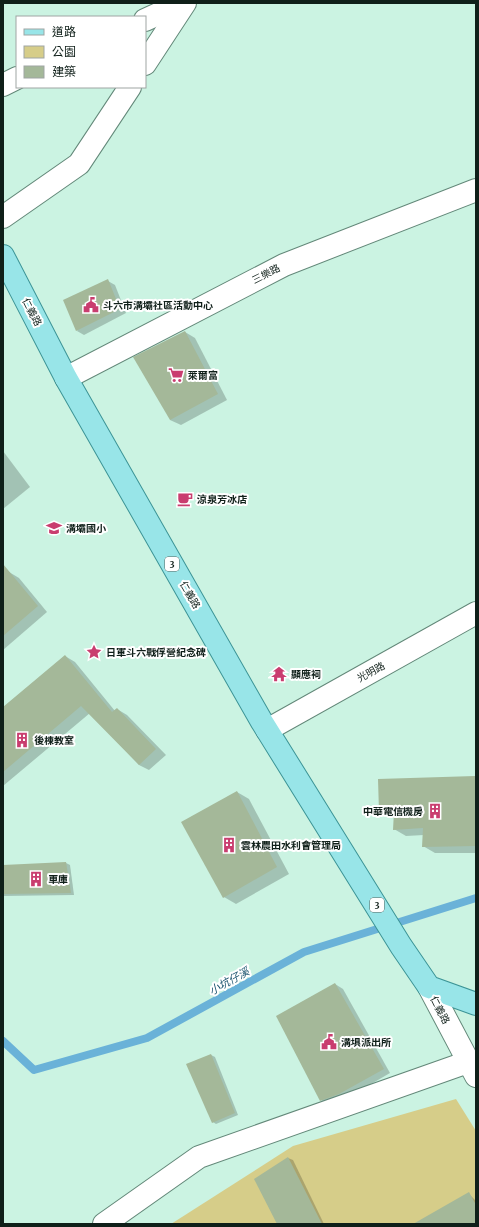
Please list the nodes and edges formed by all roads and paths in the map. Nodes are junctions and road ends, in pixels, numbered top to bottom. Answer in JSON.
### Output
{"nodes":[{"id":1,"x":184,"y":3,"type":"edge"},
{"id":2,"x":146,"y":20,"type":"edge"},
{"id":3,"x":146,"y":62,"type":"edge"},
{"id":4,"x":16,"y":78,"type":"edge"},
{"id":5,"x":3,"y":85,"type":"edge"},
{"id":6,"x":129,"y":88,"type":"edge"},
{"id":7,"x":476,"y":190,"type":"edge"},
{"id":8,"x":3,"y":217,"type":"edge"},
{"id":9,"x":3,"y":256,"type":"edge"},
{"id":10,"x":66,"y":378,"type":"junction"},
{"id":11,"x":475,"y":616,"type":"edge"},
{"id":12,"x":267,"y":730,"type":"junction"},
{"id":13,"x":429,"y":987,"type":"junction"},
{"id":14,"x":476,"y":1004,"type":"edge"},
{"id":15,"x":472,"y":1069,"type":"edge"},
{"id":16,"x":104,"y":1224,"type":"edge"}],
"edges":[{"from":1,"to":2,"type":"street"},
{"from":1,"to":3,"type":"street"},
{"from":4,"to":5,"type":"street"},
{"from":6,"to":8,"type":"street"},
{"from":7,"to":10,"type":"street","name":"三樂路"},
{"from":9,"to":10,"type":"main road","name":"仁義路","number":"3"},
{"from":10,"to":12,"type":"main road","name":"仁義路","number":"3"},
{"from":11,"to":12,"type":"street","name":"光明路"},
{"from":12,"to":13,"type":"main road","name":"仁義路","number":"3"},
{"from":13,"to":14,"type":"main road"},
{"from":13,"to":15,"type":"street","name":"仁義路"},
{"from":15,"to":16,"type":"street"}]}
